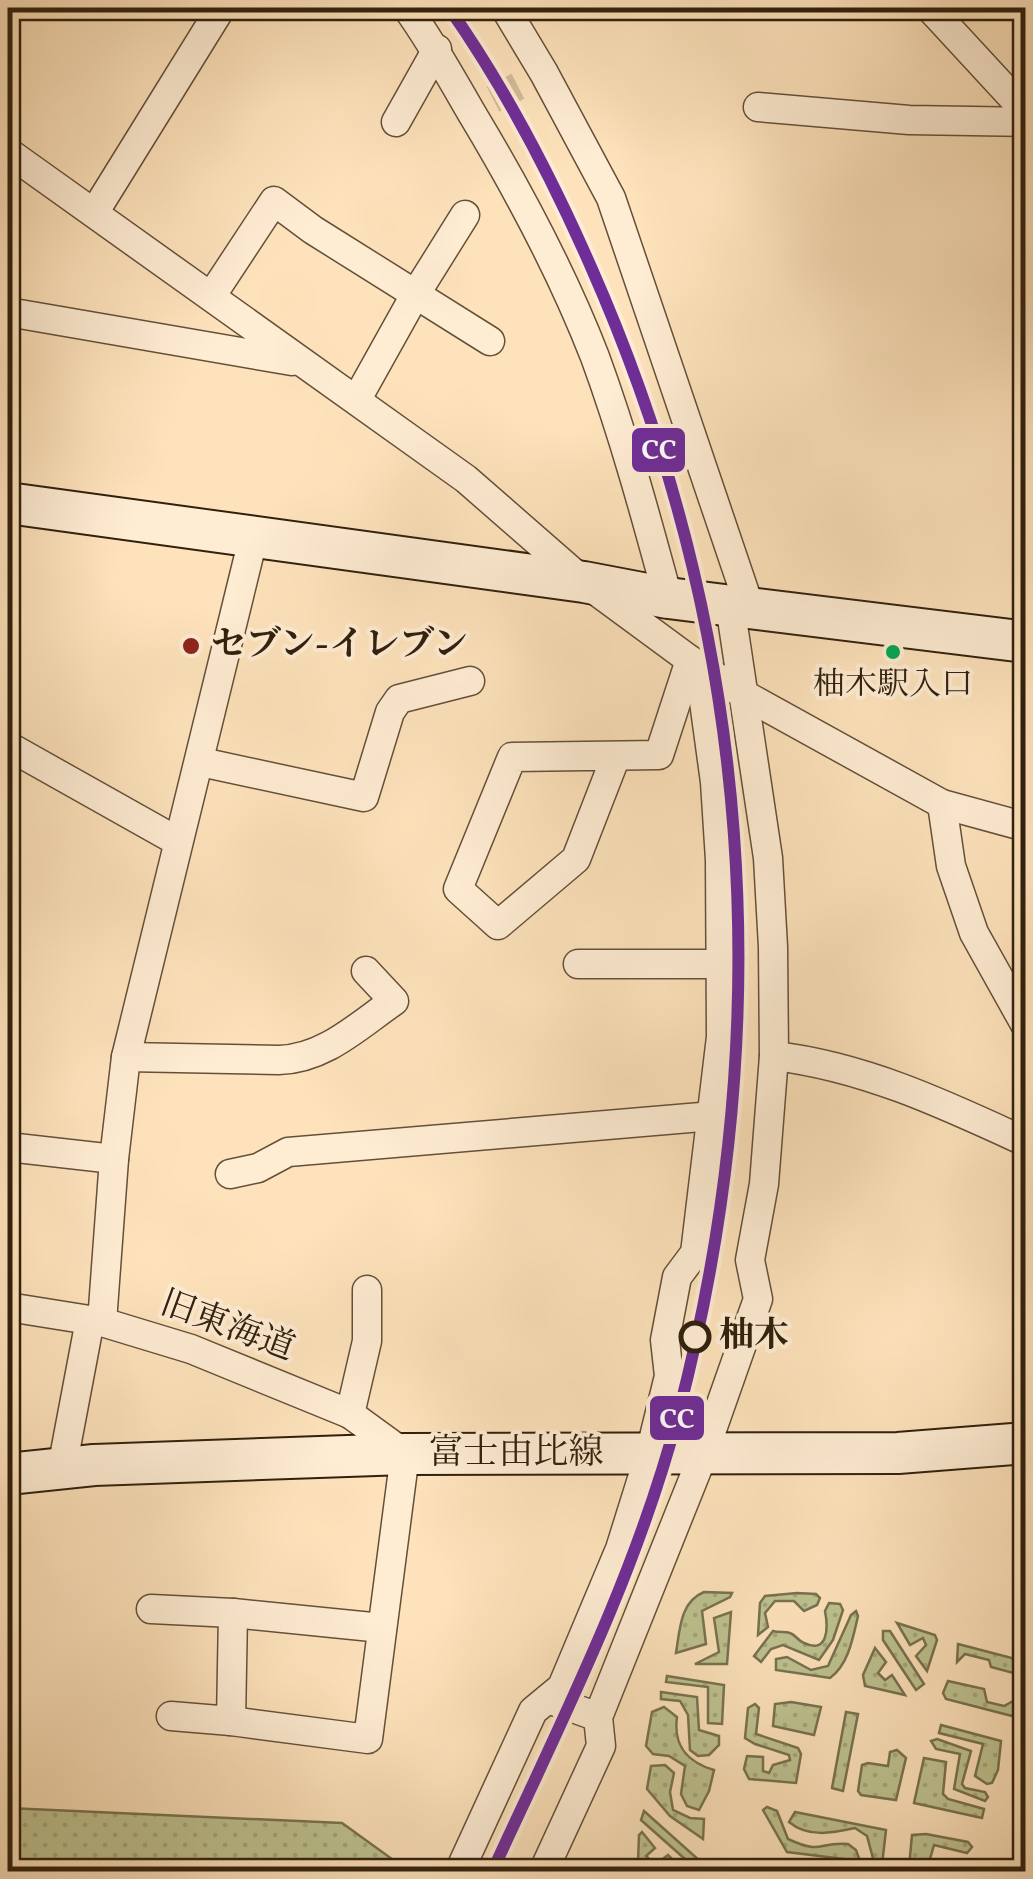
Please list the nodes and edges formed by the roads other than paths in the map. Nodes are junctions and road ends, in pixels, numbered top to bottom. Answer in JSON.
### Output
{"nodes":[{"id":1,"x":221,"y":8,"type":"edge"},
{"id":2,"x":407,"y":8,"type":"edge"},
{"id":3,"x":505,"y":8,"type":"edge"},
{"id":4,"x":930,"y":8,"type":"edge"},
{"id":5,"x":437,"y":49,"type":"junction"},
{"id":6,"x":758,"y":106,"type":"dead end"},
{"id":7,"x":1026,"y":112,"type":"edge"},
{"id":8,"x":396,"y":122,"type":"dead end"},
{"id":9,"x":1026,"y":122,"type":"edge"},
{"id":10,"x":8,"y":152,"type":"edge"},
{"id":11,"x":94,"y":213,"type":"junction"},
{"id":12,"x":464,"y":215,"type":"dead end"},
{"id":13,"x":212,"y":295,"type":"junction"},
{"id":14,"x":415,"y":295,"type":"junction"},
{"id":15,"x":8,"y":312,"type":"edge"},
{"id":16,"x":490,"y":340,"type":"dead end"},
{"id":17,"x":298,"y":362,"type":"junction"},
{"id":18,"x":356,"y":400,"type":"junction"},
{"id":19,"x":8,"y":504,"type":"edge"},
{"id":20,"x":254,"y":535,"type":"junction"},
{"id":21,"x":584,"y":582,"type":"junction"},
{"id":22,"x":668,"y":598,"type":"junction"},
{"id":23,"x":740,"y":607,"type":"junction"},
{"id":24,"x":1026,"y":642,"type":"edge"},
{"id":25,"x":695,"y":663,"type":"junction"},
{"id":26,"x":470,"y":682,"type":"dead end"},
{"id":27,"x":743,"y":694,"type":"junction"},
{"id":28,"x":8,"y":746,"type":"edge"},
{"id":29,"x":616,"y":756,"type":"junction"},
{"id":30,"x":200,"y":762,"type":"junction"},
{"id":31,"x":942,"y":804,"type":"junction"},
{"id":32,"x":1026,"y":828,"type":"edge"},
{"id":33,"x":176,"y":842,"type":"junction"},
{"id":34,"x":578,"y":964,"type":"dead end"},
{"id":35,"x":720,"y":964,"type":"junction"},
{"id":36,"x":366,"y":971,"type":"dead end"},
{"id":37,"x":1026,"y":1026,"type":"edge"},
{"id":38,"x":774,"y":1056,"type":"junction"},
{"id":39,"x":126,"y":1057,"type":"junction"},
{"id":40,"x":713,"y":1116,"type":"junction"},
{"id":41,"x":1026,"y":1142,"type":"edge"},
{"id":42,"x":8,"y":1148,"type":"edge"},
{"id":43,"x":114,"y":1159,"type":"junction"},
{"id":44,"x":230,"y":1174,"type":"dead end"},
{"id":45,"x":366,"y":1290,"type":"dead end"},
{"id":46,"x":8,"y":1307,"type":"edge"},
{"id":47,"x":96,"y":1321,"type":"junction"},
{"id":48,"x":350,"y":1414,"type":"junction"},
{"id":49,"x":1026,"y":1443,"type":"edge"},
{"id":50,"x":650,"y":1453,"type":"junction"},
{"id":51,"x":405,"y":1454,"type":"junction"},
{"id":52,"x":703,"y":1455,"type":"junction"},
{"id":53,"x":62,"y":1468,"type":"junction"},
{"id":54,"x":8,"y":1474,"type":"edge"},
{"id":55,"x":151,"y":1608,"type":"dead end"},
{"id":56,"x":234,"y":1613,"type":"junction"},
{"id":57,"x":382,"y":1628,"type":"junction"},
{"id":58,"x":548,"y":1699,"type":"junction"},
{"id":59,"x":170,"y":1716,"type":"dead end"},
{"id":60,"x":598,"y":1718,"type":"junction"},
{"id":61,"x":231,"y":1720,"type":"junction"},
{"id":62,"x":459,"y":1872,"type":"edge"},
{"id":63,"x":543,"y":1872,"type":"edge"}],
"edges":[{"from":1,"to":11,"type":"street"},
{"from":2,"to":5,"type":"street"},
{"from":3,"to":23,"type":"street"},
{"from":4,"to":7,"type":"street"},
{"from":5,"to":8,"type":"street"},
{"from":5,"to":22,"type":"street"},
{"from":6,"to":9,"type":"street"},
{"from":10,"to":11,"type":"street"},
{"from":11,"to":13,"type":"street"},
{"from":12,"to":14,"type":"street"},
{"from":13,"to":14,"type":"street"},
{"from":13,"to":17,"type":"street"},
{"from":14,"to":16,"type":"street"},
{"from":14,"to":18,"type":"street"},
{"from":15,"to":17,"type":"street"},
{"from":17,"to":18,"type":"street"},
{"from":18,"to":21,"type":"street"},
{"from":19,"to":20,"type":"main road"},
{"from":20,"to":21,"type":"main road"},
{"from":20,"to":30,"type":"street"},
{"from":21,"to":22,"type":"main road"},
{"from":21,"to":25,"type":"street"},
{"from":22,"to":23,"type":"main road"},
{"from":23,"to":24,"type":"main road"},
{"from":23,"to":27,"type":"street"},
{"from":25,"to":27,"type":"street"},
{"from":25,"to":29,"type":"street"},
{"from":25,"to":35,"type":"street"},
{"from":26,"to":30,"type":"street"},
{"from":27,"to":31,"type":"street"},
{"from":27,"to":38,"type":"street"},
{"from":28,"to":33,"type":"street"},
{"from":29,"to":29,"type":"street"},
{"from":30,"to":33,"type":"street"},
{"from":31,"to":32,"type":"street"},
{"from":31,"to":37,"type":"street"},
{"from":33,"to":39,"type":"street"},
{"from":34,"to":35,"type":"street"},
{"from":35,"to":40,"type":"street"},
{"from":36,"to":39,"type":"street"},
{"from":38,"to":41,"type":"street"},
{"from":38,"to":52,"type":"street"},
{"from":39,"to":43,"type":"street"},
{"from":40,"to":44,"type":"street"},
{"from":40,"to":50,"type":"street"},
{"from":42,"to":43,"type":"street"},
{"from":43,"to":47,"type":"street"},
{"from":45,"to":48,"type":"street"},
{"from":46,"to":47,"type":"street","name":"旧東海道"},
{"from":47,"to":48,"type":"street","name":"旧東海道"},
{"from":47,"to":53,"type":"street"},
{"from":48,"to":51,"type":"street","name":"旧東海道"},
{"from":49,"to":52,"type":"main road","name":"富士由比線"},
{"from":50,"to":51,"type":"main road","name":"富士由比線"},
{"from":50,"to":52,"type":"main road","name":"富士由比線"},
{"from":50,"to":58,"type":"street"},
{"from":51,"to":53,"type":"main road","name":"富士由比線"},
{"from":51,"to":57,"type":"street"},
{"from":52,"to":60,"type":"street"},
{"from":53,"to":54,"type":"main road","name":"富士由比線"},
{"from":55,"to":56,"type":"street"},
{"from":56,"to":57,"type":"street"},
{"from":56,"to":61,"type":"street"},
{"from":57,"to":61,"type":"street"},
{"from":58,"to":60,"type":"street"},
{"from":58,"to":62,"type":"street"},
{"from":59,"to":61,"type":"street"},
{"from":60,"to":63,"type":"street"}]}
